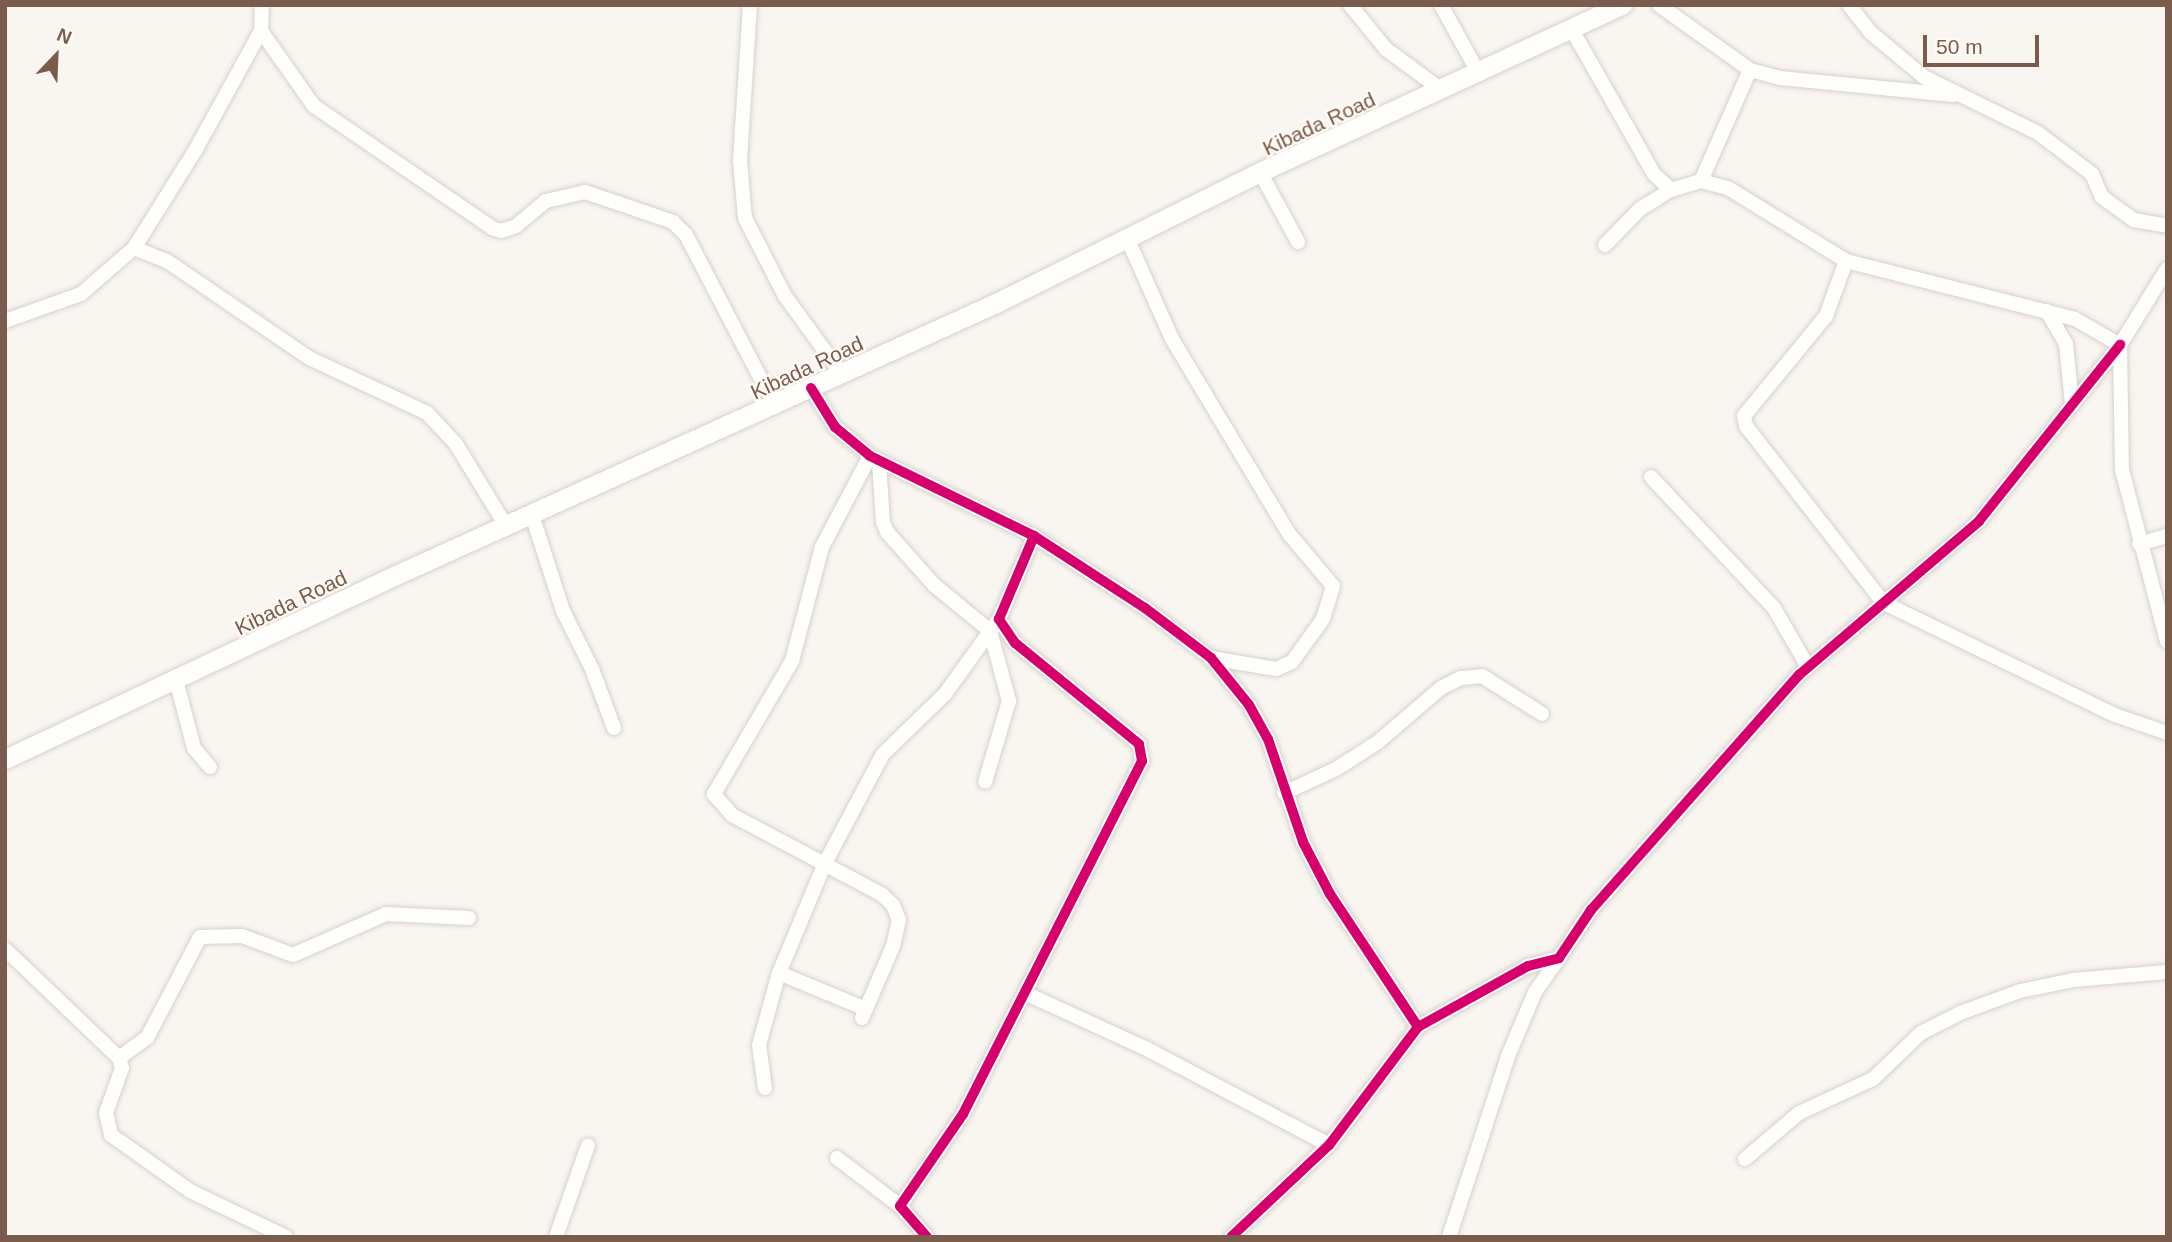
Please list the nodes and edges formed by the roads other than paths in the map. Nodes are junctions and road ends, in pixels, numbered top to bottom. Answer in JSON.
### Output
{"nodes":[{"id":1,"x":262,"y":5,"type":"edge"},
{"id":2,"x":750,"y":5,"type":"edge"},
{"id":3,"x":1350,"y":5,"type":"edge"},
{"id":4,"x":1441,"y":5,"type":"edge"},
{"id":5,"x":1622,"y":5,"type":"edge"},
{"id":6,"x":1659,"y":5,"type":"edge"},
{"id":7,"x":1849,"y":5,"type":"edge"},
{"id":8,"x":1571,"y":28,"type":"junction"},
{"id":9,"x":261,"y":31,"type":"junction"},
{"id":10,"x":1750,"y":70,"type":"junction"},
{"id":11,"x":1478,"y":72,"type":"junction"},
{"id":12,"x":1440,"y":89,"type":"junction"},
{"id":13,"x":1958,"y":96,"type":"junction"},
{"id":14,"x":1260,"y":172,"type":"junction"},
{"id":15,"x":1702,"y":181,"type":"junction"},
{"id":16,"x":1671,"y":190,"type":"junction"},
{"id":17,"x":2167,"y":226,"type":"edge"},
{"id":18,"x":1128,"y":240,"type":"junction"},
{"id":19,"x":1298,"y":242,"type":"dead end"},
{"id":20,"x":1605,"y":245,"type":"dead end"},
{"id":21,"x":134,"y":248,"type":"junction"},
{"id":22,"x":1846,"y":261,"type":"junction"},
{"id":23,"x":2167,"y":269,"type":"edge"},
{"id":24,"x":2047,"y":311,"type":"junction"},
{"id":25,"x":5,"y":321,"type":"edge"},
{"id":26,"x":2120,"y":345,"type":"junction"},
{"id":27,"x":841,"y":373,"type":"junction"},
{"id":28,"x":811,"y":388,"type":"junction"},
{"id":29,"x":774,"y":404,"type":"junction"},
{"id":30,"x":2072,"y":404,"type":"junction"},
{"id":31,"x":874,"y":459,"type":"junction"},
{"id":32,"x":1651,"y":477,"type":"dead end"},
{"id":33,"x":532,"y":515,"type":"junction"},
{"id":34,"x":506,"y":526,"type":"junction"},
{"id":35,"x":1034,"y":536,"type":"junction"},
{"id":36,"x":2167,"y":536,"type":"edge"},
{"id":37,"x":2139,"y":544,"type":"junction"},
{"id":38,"x":1884,"y":603,"type":"junction"},
{"id":39,"x":994,"y":625,"type":"junction"},
{"id":40,"x":2167,"y":641,"type":"edge"},
{"id":41,"x":1212,"y":658,"type":"junction"},
{"id":42,"x":1808,"y":667,"type":"junction"},
{"id":43,"x":176,"y":680,"type":"junction"},
{"id":44,"x":1542,"y":714,"type":"dead end"},
{"id":45,"x":614,"y":728,"type":"dead end"},
{"id":46,"x":2167,"y":733,"type":"edge"},
{"id":47,"x":5,"y":758,"type":"edge"},
{"id":48,"x":210,"y":767,"type":"dead end"},
{"id":49,"x":985,"y":782,"type":"dead end"},
{"id":50,"x":1284,"y":793,"type":"junction"},
{"id":51,"x":825,"y":863,"type":"junction"},
{"id":52,"x":469,"y":918,"type":"dead end"},
{"id":53,"x":5,"y":949,"type":"edge"},
{"id":54,"x":1559,"y":958,"type":"junction"},
{"id":55,"x":2167,"y":972,"type":"edge"},
{"id":56,"x":779,"y":973,"type":"junction"},
{"id":57,"x":1027,"y":994,"type":"junction"},
{"id":58,"x":1418,"y":1027,"type":"junction"},
{"id":59,"x":119,"y":1058,"type":"junction"},
{"id":60,"x":765,"y":1088,"type":"dead end"},
{"id":61,"x":588,"y":1145,"type":"dead end"},
{"id":62,"x":1329,"y":1145,"type":"junction"},
{"id":63,"x":837,"y":1158,"type":"dead end"},
{"id":64,"x":1745,"y":1159,"type":"dead end"},
{"id":65,"x":900,"y":1206,"type":"junction"},
{"id":66,"x":286,"y":1237,"type":"edge"},
{"id":67,"x":556,"y":1237,"type":"edge"},
{"id":68,"x":927,"y":1237,"type":"edge"},
{"id":69,"x":1231,"y":1237,"type":"edge"},
{"id":70,"x":1449,"y":1237,"type":"edge"}],
"edges":[{"from":1,"to":9,"type":"street"},
{"from":2,"to":27,"type":"street"},
{"from":3,"to":12,"type":"street"},
{"from":4,"to":11,"type":"street"},
{"from":5,"to":8,"type":"main road","name":"Kibada Road"},
{"from":6,"to":10,"type":"street"},
{"from":7,"to":13,"type":"street"},
{"from":8,"to":11,"type":"main road","name":"Kibada Road"},
{"from":8,"to":16,"type":"street"},
{"from":9,"to":21,"type":"street"},
{"from":9,"to":29,"type":"street"},
{"from":10,"to":13,"type":"street"},
{"from":10,"to":15,"type":"street"},
{"from":11,"to":12,"type":"main road","name":"Kibada Road"},
{"from":12,"to":14,"type":"main road","name":"Kibada Road"},
{"from":13,"to":17,"type":"street"},
{"from":14,"to":18,"type":"main road","name":"Kibada Road"},
{"from":14,"to":19,"type":"street"},
{"from":15,"to":16,"type":"street"},
{"from":15,"to":22,"type":"street"},
{"from":16,"to":20,"type":"street"},
{"from":18,"to":27,"type":"main road","name":"Kibada Road"},
{"from":18,"to":41,"type":"street"},
{"from":21,"to":25,"type":"street"},
{"from":21,"to":34,"type":"street"},
{"from":22,"to":24,"type":"street"},
{"from":22,"to":38,"type":"street"},
{"from":23,"to":26,"type":"street"},
{"from":24,"to":26,"type":"street"},
{"from":24,"to":30,"type":"street"},
{"from":26,"to":30,"type":"street"},
{"from":26,"to":37,"type":"street"},
{"from":27,"to":28,"type":"main road","name":"Kibada Road"},
{"from":28,"to":29,"type":"main road","name":"Kibada Road"},
{"from":28,"to":31,"type":"street"},
{"from":29,"to":33,"type":"main road","name":"Kibada Road"},
{"from":30,"to":38,"type":"street"},
{"from":31,"to":35,"type":"street"},
{"from":31,"to":39,"type":"street"},
{"from":31,"to":51,"type":"street"},
{"from":32,"to":42,"type":"street"},
{"from":33,"to":34,"type":"main road","name":"Kibada Road"},
{"from":33,"to":45,"type":"street"},
{"from":34,"to":43,"type":"main road","name":"Kibada Road"},
{"from":35,"to":39,"type":"street"},
{"from":35,"to":41,"type":"street"},
{"from":36,"to":37,"type":"street"},
{"from":37,"to":40,"type":"street"},
{"from":38,"to":42,"type":"street"},
{"from":38,"to":46,"type":"street"},
{"from":39,"to":49,"type":"street"},
{"from":39,"to":51,"type":"street"},
{"from":39,"to":57,"type":"street"},
{"from":41,"to":50,"type":"street"},
{"from":42,"to":54,"type":"street"},
{"from":43,"to":47,"type":"main road","name":"Kibada Road"},
{"from":43,"to":48,"type":"street"},
{"from":44,"to":50,"type":"street"},
{"from":50,"to":58,"type":"street"},
{"from":51,"to":56,"type":"street"},
{"from":51,"to":56,"type":"street"},
{"from":52,"to":59,"type":"street"},
{"from":53,"to":59,"type":"street"},
{"from":54,"to":58,"type":"street"},
{"from":54,"to":70,"type":"street"},
{"from":55,"to":64,"type":"street"},
{"from":56,"to":60,"type":"street"},
{"from":57,"to":62,"type":"street"},
{"from":57,"to":65,"type":"street"},
{"from":58,"to":62,"type":"street"},
{"from":59,"to":66,"type":"street"},
{"from":61,"to":67,"type":"street"},
{"from":62,"to":69,"type":"street"},
{"from":63,"to":65,"type":"street"},
{"from":65,"to":68,"type":"street"}]}
